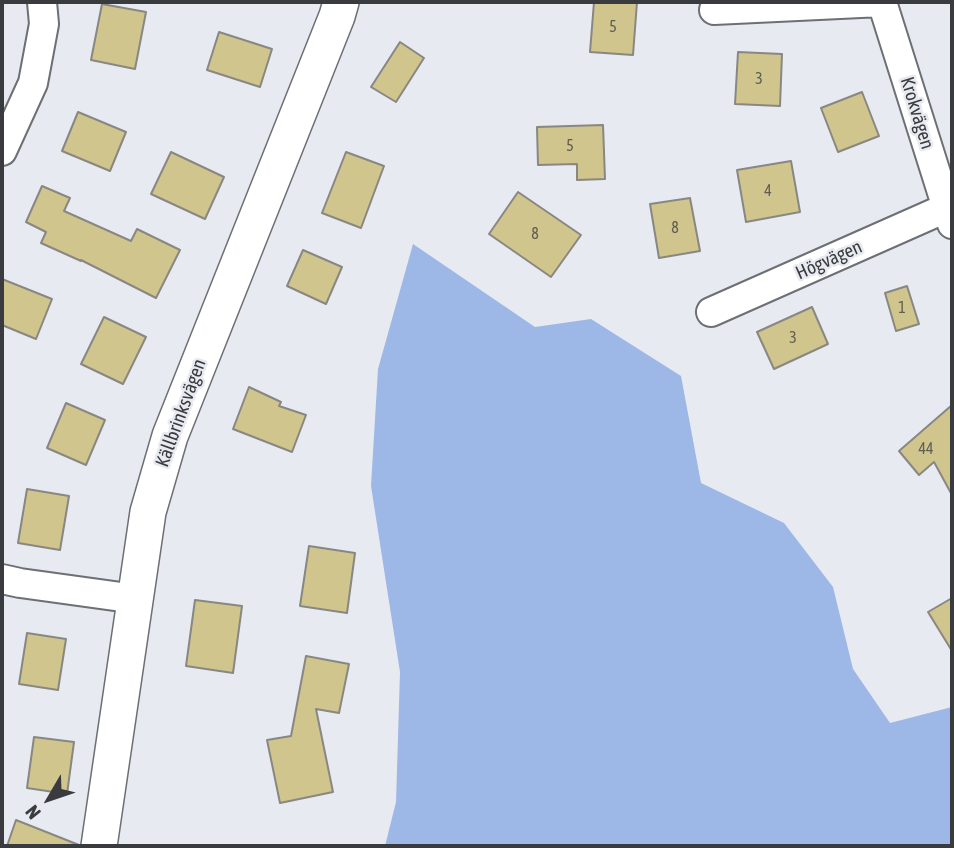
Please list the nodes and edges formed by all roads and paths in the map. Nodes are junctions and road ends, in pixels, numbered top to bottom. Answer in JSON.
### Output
{"nodes":[{"id":1,"x":42,"y":2,"type":"edge"},
{"id":2,"x":341,"y":2,"type":"edge"},
{"id":3,"x":882,"y":2,"type":"edge"},
{"id":4,"x":714,"y":10,"type":"dead end"},
{"id":5,"x":2,"y":151,"type":"edge"},
{"id":6,"x":949,"y":216,"type":"edge"},
{"id":7,"x":711,"y":312,"type":"dead end"},
{"id":8,"x":2,"y":579,"type":"edge"},
{"id":9,"x":136,"y":599,"type":"junction"},
{"id":10,"x":99,"y":846,"type":"edge"}],
"edges":[{"from":1,"to":5,"type":"street"},
{"from":2,"to":9,"type":"street","name":"Källbrinksvägen"},
{"from":3,"to":4,"type":"street"},
{"from":3,"to":6,"type":"street","name":"Krokvägen"},
{"from":6,"to":7,"type":"street","name":"Högvägen"},
{"from":8,"to":9,"type":"street"},
{"from":9,"to":10,"type":"street","name":"Källbrinksvägen"}]}
